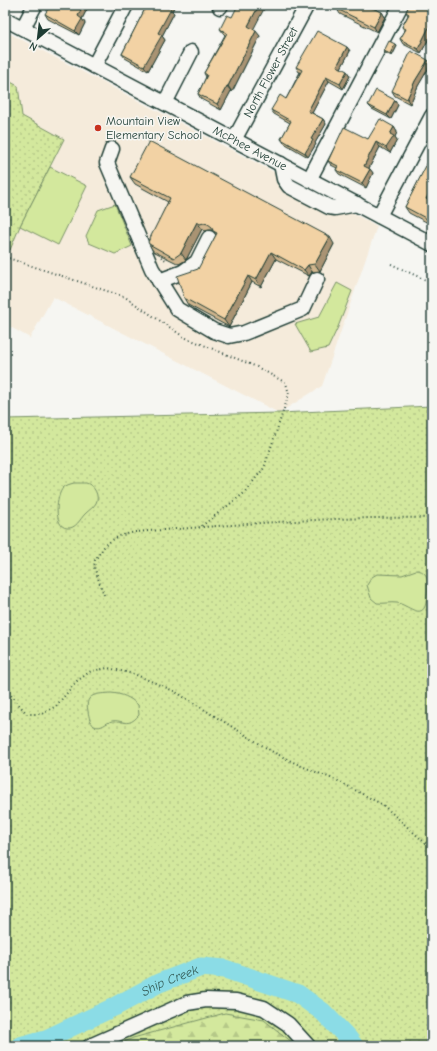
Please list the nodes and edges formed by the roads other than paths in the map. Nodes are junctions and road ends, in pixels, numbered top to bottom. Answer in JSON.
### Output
{"nodes":[{"id":1,"x":35,"y":5,"type":"edge"},
{"id":2,"x":126,"y":5,"type":"edge"},
{"id":3,"x":307,"y":5,"type":"edge"},
{"id":4,"x":401,"y":5,"type":"edge"},
{"id":5,"x":5,"y":19,"type":"edge"},
{"id":6,"x":23,"y":28,"type":"junction"},
{"id":7,"x":191,"y":52,"type":"dead end"},
{"id":8,"x":94,"y":66,"type":"junction"},
{"id":9,"x":165,"y":103,"type":"junction"},
{"id":10,"x":432,"y":116,"type":"edge"},
{"id":11,"x":234,"y":140,"type":"junction"},
{"id":12,"x":112,"y":149,"type":"dead end"},
{"id":13,"x":281,"y":164,"type":"junction"},
{"id":14,"x":309,"y":180,"type":"junction"},
{"id":15,"x":357,"y":204,"type":"junction"},
{"id":16,"x":379,"y":216,"type":"junction"},
{"id":17,"x":209,"y":238,"type":"dead end"},
{"id":18,"x":432,"y":244,"type":"edge"},
{"id":19,"x":317,"y":279,"type":"dead end"},
{"id":20,"x":159,"y":280,"type":"junction"},
{"id":21,"x":90,"y":1046,"type":"edge"},
{"id":22,"x":308,"y":1046,"type":"edge"}],
"edges":[{"from":1,"to":6,"type":"street"},
{"from":2,"to":8,"type":"street"},
{"from":3,"to":11,"type":"street","name":"North Flower Street"},
{"from":4,"to":14,"type":"street"},
{"from":5,"to":6,"type":"street","name":"McPhee Avenue"},
{"from":6,"to":8,"type":"street","name":"McPhee Avenue"},
{"from":7,"to":9,"type":"street"},
{"from":8,"to":9,"type":"street","name":"McPhee Avenue"},
{"from":9,"to":11,"type":"street","name":"McPhee Avenue"},
{"from":10,"to":16,"type":"street"},
{"from":11,"to":13,"type":"street","name":"McPhee Avenue"},
{"from":12,"to":20,"type":"street"},
{"from":13,"to":14,"type":"street","name":"McPhee Avenue"},
{"from":13,"to":15,"type":"street"},
{"from":14,"to":15,"type":"street","name":"McPhee Avenue"},
{"from":15,"to":16,"type":"street","name":"McPhee Avenue"},
{"from":16,"to":18,"type":"street","name":"McPhee Avenue"},
{"from":17,"to":20,"type":"street"},
{"from":19,"to":20,"type":"street"},
{"from":21,"to":22,"type":"street"}]}
